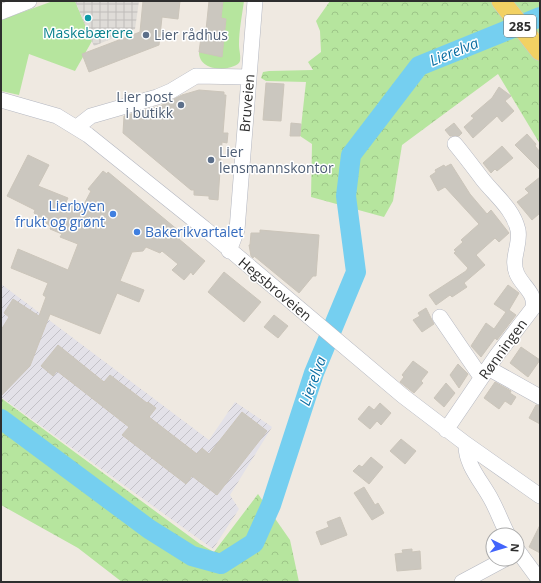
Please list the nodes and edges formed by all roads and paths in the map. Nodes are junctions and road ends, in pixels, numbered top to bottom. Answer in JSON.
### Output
{"nodes":[{"id":1,"x":29,"y":1,"type":"edge"},
{"id":2,"x":255,"y":1,"type":"edge"},
{"id":3,"x":500,"y":1,"type":"edge"},
{"id":4,"x":1,"y":12,"type":"edge"},
{"id":5,"x":540,"y":51,"type":"edge"},
{"id":6,"x":249,"y":77,"type":"junction"},
{"id":7,"x":1,"y":100,"type":"edge"},
{"id":8,"x":77,"y":127,"type":"junction"},
{"id":9,"x":455,"y":144,"type":"dead end"},
{"id":10,"x":229,"y":251,"type":"junction"},
{"id":11,"x":440,"y":317,"type":"dead end"},
{"id":12,"x":485,"y":373,"type":"junction"},
{"id":13,"x":540,"y":397,"type":"edge"},
{"id":14,"x":446,"y":430,"type":"junction"},
{"id":15,"x":466,"y":444,"type":"junction"},
{"id":16,"x":540,"y":496,"type":"edge"},
{"id":17,"x":504,"y":527,"type":"edge"},
{"id":18,"x":525,"y":561,"type":"edge"},
{"id":19,"x":490,"y":567,"type":"edge"},
{"id":20,"x":540,"y":581,"type":"edge"},
{"id":21,"x":462,"y":582,"type":"edge"}],
"edges":[{"from":1,"to":4,"type":"street"},
{"from":2,"to":6,"type":"street","name":"Bruveien"},
{"from":3,"to":5,"type":"main road","number":"285"},
{"from":6,"to":8,"type":"street"},
{"from":6,"to":10,"type":"street","name":"Bruveien"},
{"from":7,"to":8,"type":"street","name":"Hegsbroveien"},
{"from":8,"to":10,"type":"street","name":"Hegsbroveien"},
{"from":9,"to":12,"type":"street","name":"Rønningen"},
{"from":10,"to":14,"type":"street","name":"Hegsbroveien"},
{"from":11,"to":12,"type":"street"},
{"from":12,"to":13,"type":"street"},
{"from":12,"to":14,"type":"street","name":"Rønningen"},
{"from":14,"to":15,"type":"street","name":"Hegsbroveien"},
{"from":15,"to":16,"type":"street","name":"Hegsbroveien"},
{"from":15,"to":17,"type":"street"},
{"from":18,"to":20,"type":"street"},
{"from":19,"to":21,"type":"street"}]}
